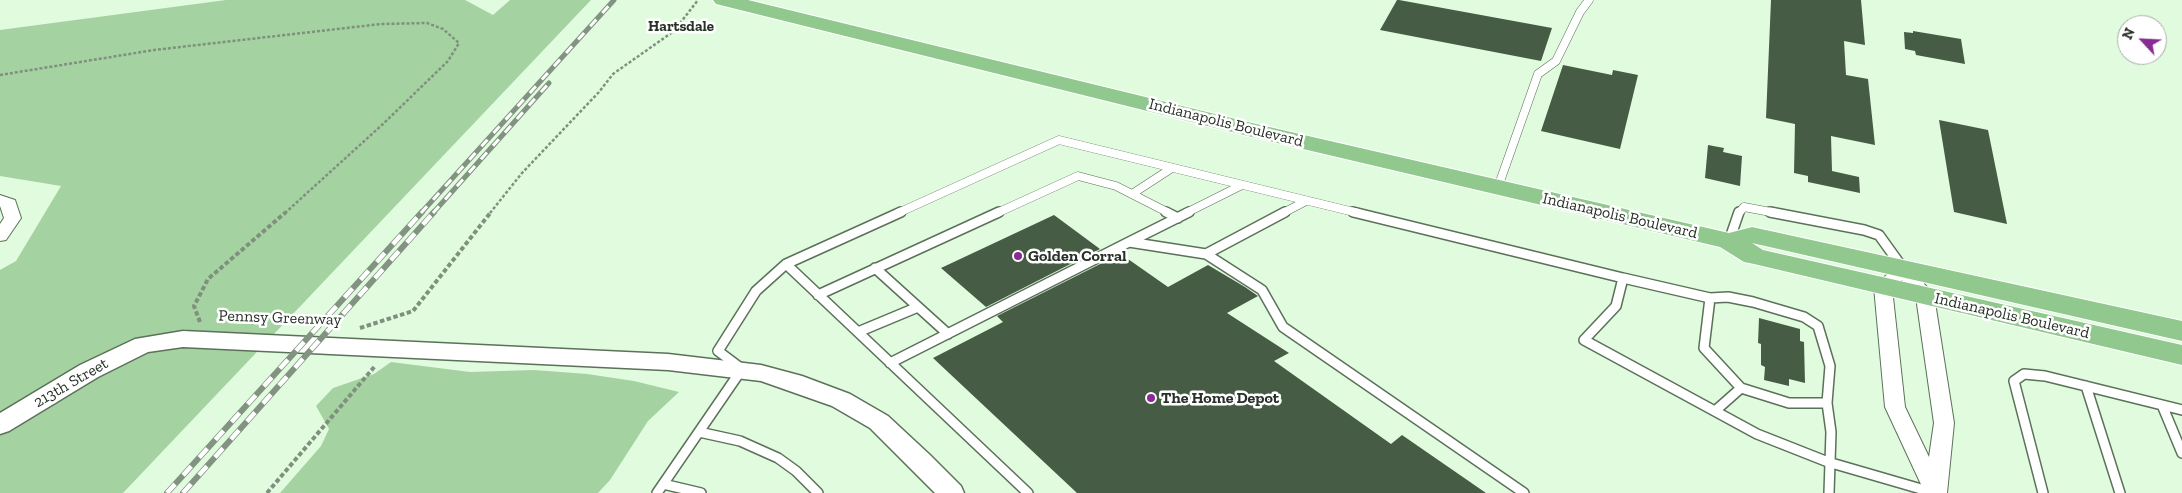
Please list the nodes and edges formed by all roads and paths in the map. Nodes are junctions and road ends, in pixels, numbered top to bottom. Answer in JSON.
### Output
{"nodes":[{"id":1,"x":698,"y":0,"type":"edge"},
{"id":2,"x":1589,"y":0,"type":"edge"},
{"id":3,"x":726,"y":1,"type":"edge"},
{"id":4,"x":0,"y":75,"type":"edge"},
{"id":5,"x":1172,"y":168,"type":"junction"},
{"id":6,"x":1242,"y":185,"type":"junction"},
{"id":7,"x":1498,"y":187,"type":"junction"},
{"id":8,"x":1132,"y":194,"type":"junction"},
{"id":9,"x":0,"y":200,"type":"edge"},
{"id":10,"x":1306,"y":201,"type":"junction"},
{"id":11,"x":1178,"y":218,"type":"junction"},
{"id":12,"x":2,"y":233,"type":"edge"},
{"id":13,"x":1729,"y":241,"type":"junction"},
{"id":14,"x":1129,"y":242,"type":"junction"},
{"id":15,"x":1206,"y":254,"type":"junction"},
{"id":16,"x":786,"y":264,"type":"junction"},
{"id":17,"x":875,"y":268,"type":"junction"},
{"id":18,"x":1623,"y":278,"type":"junction"},
{"id":19,"x":1893,"y":278,"type":"junction"},
{"id":20,"x":818,"y":294,"type":"junction"},
{"id":21,"x":1925,"y":296,"type":"junction"},
{"id":22,"x":1710,"y":298,"type":"junction"},
{"id":23,"x":918,"y":307,"type":"junction"},
{"id":24,"x":202,"y":326,"type":"dead end"},
{"id":25,"x":353,"y":330,"type":"dead end"},
{"id":26,"x":2182,"y":331,"type":"edge"},
{"id":27,"x":858,"y":332,"type":"junction"},
{"id":28,"x":948,"y":334,"type":"junction"},
{"id":29,"x":390,"y":348,"type":"junction"},
{"id":30,"x":2182,"y":355,"type":"edge"},
{"id":31,"x":890,"y":363,"type":"junction"},
{"id":32,"x":742,"y":369,"type":"junction"},
{"id":33,"x":2086,"y":386,"type":"junction"},
{"id":34,"x":1741,"y":388,"type":"junction"},
{"id":35,"x":1827,"y":403,"type":"junction"},
{"id":36,"x":2162,"y":405,"type":"junction"},
{"id":37,"x":2182,"y":410,"type":"edge"},
{"id":38,"x":1715,"y":411,"type":"junction"},
{"id":39,"x":0,"y":425,"type":"edge"},
{"id":40,"x":699,"y":432,"type":"junction"},
{"id":41,"x":2182,"y":453,"type":"edge"},
{"id":42,"x":1828,"y":462,"type":"junction"},
{"id":43,"x":660,"y":488,"type":"edge"},
{"id":44,"x":267,"y":493,"type":"edge"},
{"id":45,"x":701,"y":493,"type":"edge"},
{"id":46,"x":818,"y":493,"type":"edge"},
{"id":47,"x":951,"y":493,"type":"edge"},
{"id":48,"x":1028,"y":493,"type":"edge"},
{"id":49,"x":1524,"y":493,"type":"edge"},
{"id":50,"x":1829,"y":493,"type":"edge"},
{"id":51,"x":1935,"y":493,"type":"edge"},
{"id":52,"x":2043,"y":493,"type":"edge"},
{"id":53,"x":2120,"y":493,"type":"edge"}],
"edges":[{"from":1,"to":25,"type":"path","name":"Pennsy Greenway"},
{"from":2,"to":7,"type":"lane"},
{"from":3,"to":7,"type":"highway","name":"Indianapolis Boulevard"},
{"from":4,"to":24,"type":"path","name":"Pennsy Greenway"},
{"from":5,"to":6,"type":"lane"},
{"from":5,"to":8,"type":"lane"},
{"from":5,"to":16,"type":"lane"},
{"from":6,"to":10,"type":"lane"},
{"from":6,"to":11,"type":"lane"},
{"from":7,"to":13,"type":"highway","name":"Indianapolis Boulevard"},
{"from":8,"to":11,"type":"lane"},
{"from":8,"to":17,"type":"lane"},
{"from":9,"to":12,"type":"street"},
{"from":10,"to":15,"type":"lane"},
{"from":10,"to":18,"type":"lane"},
{"from":11,"to":14,"type":"lane"},
{"from":13,"to":19,"type":"highway","name":"Indianapolis Boulevard"},
{"from":13,"to":19,"type":"lane"},
{"from":14,"to":15,"type":"lane"},
{"from":14,"to":28,"type":"lane"},
{"from":15,"to":49,"type":"lane"},
{"from":16,"to":20,"type":"lane"},
{"from":16,"to":32,"type":"lane"},
{"from":17,"to":20,"type":"lane"},
{"from":17,"to":23,"type":"lane"},
{"from":18,"to":22,"type":"lane"},
{"from":18,"to":38,"type":"lane"},
{"from":19,"to":21,"type":"highway","name":"Indianapolis Boulevard"},
{"from":19,"to":26,"type":"highway","name":"Indianapolis Boulevard"},
{"from":19,"to":51,"type":"street"},
{"from":20,"to":27,"type":"lane"},
{"from":21,"to":30,"type":"highway","name":"Indianapolis Boulevard"},
{"from":21,"to":51,"type":"street"},
{"from":22,"to":34,"type":"lane"},
{"from":22,"to":35,"type":"lane"},
{"from":23,"to":27,"type":"lane"},
{"from":23,"to":28,"type":"lane"},
{"from":27,"to":31,"type":"lane"},
{"from":28,"to":31,"type":"lane"},
{"from":29,"to":32,"type":"street","name":"213th Street"},
{"from":29,"to":39,"type":"street","name":"213th Street"},
{"from":29,"to":44,"type":"path"},
{"from":31,"to":48,"type":"lane"},
{"from":32,"to":40,"type":"lane"},
{"from":32,"to":47,"type":"street","name":"213th Street"},
{"from":33,"to":36,"type":"lane"},
{"from":33,"to":52,"type":"lane"},
{"from":33,"to":53,"type":"lane"},
{"from":34,"to":35,"type":"lane"},
{"from":34,"to":38,"type":"lane"},
{"from":35,"to":42,"type":"lane"},
{"from":36,"to":37,"type":"lane"},
{"from":36,"to":41,"type":"lane"},
{"from":38,"to":42,"type":"lane"},
{"from":40,"to":43,"type":"lane"},
{"from":40,"to":46,"type":"lane"},
{"from":42,"to":50,"type":"lane"},
{"from":42,"to":51,"type":"lane"},
{"from":43,"to":45,"type":"lane"}]}
